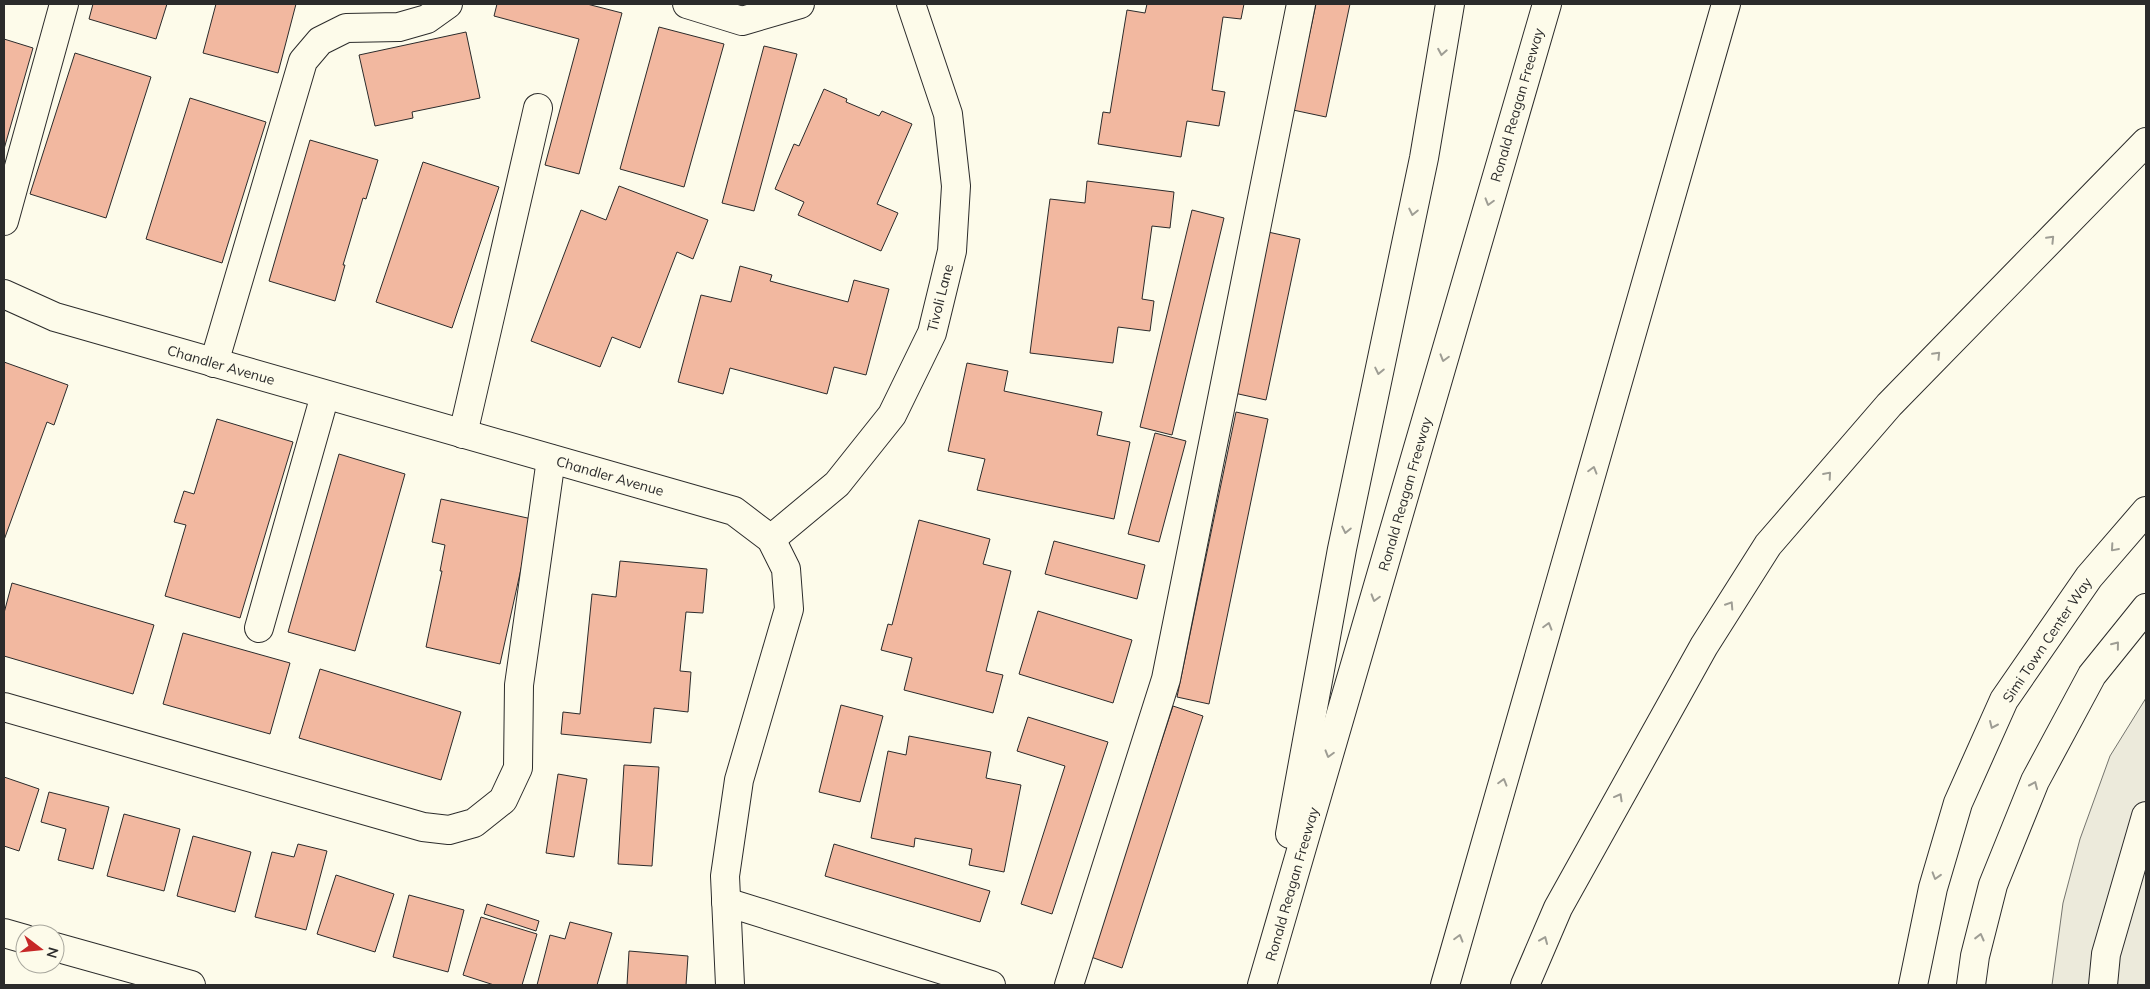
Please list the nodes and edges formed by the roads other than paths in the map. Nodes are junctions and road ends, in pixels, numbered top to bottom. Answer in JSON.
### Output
{"nodes":[{"id":1,"x":64,"y":4,"type":"edge"},
{"id":2,"x":448,"y":4,"type":"edge"},
{"id":3,"x":687,"y":4,"type":"edge"},
{"id":4,"x":800,"y":4,"type":"edge"},
{"id":5,"x":911,"y":4,"type":"edge"},
{"id":6,"x":1301,"y":4,"type":"edge"},
{"id":7,"x":1450,"y":4,"type":"edge"},
{"id":8,"x":1547,"y":4,"type":"edge"},
{"id":9,"x":1726,"y":4,"type":"edge"},
{"id":10,"x":538,"y":108,"type":"dead end"},
{"id":11,"x":2146,"y":142,"type":"edge"},
{"id":12,"x":4,"y":221,"type":"edge"},
{"id":13,"x":4,"y":294,"type":"edge"},
{"id":14,"x":214,"y":363,"type":"junction"},
{"id":15,"x":325,"y":395,"type":"junction"},
{"id":16,"x":464,"y":434,"type":"junction"},
{"id":17,"x":551,"y":460,"type":"junction"},
{"id":18,"x":2146,"y":511,"type":"edge"},
{"id":19,"x":771,"y":539,"type":"junction"},
{"id":20,"x":2146,"y":608,"type":"edge"},
{"id":21,"x":258,"y":628,"type":"dead end"},
{"id":22,"x":4,"y":707,"type":"edge"},
{"id":23,"x":2146,"y":816,"type":"edge"},
{"id":24,"x":726,"y":902,"type":"junction"},
{"id":25,"x":65,"y":950,"type":"edge"},
{"id":26,"x":191,"y":985,"type":"edge"},
{"id":27,"x":730,"y":985,"type":"edge"},
{"id":28,"x":991,"y":985,"type":"edge"},
{"id":29,"x":1068,"y":985,"type":"edge"},
{"id":30,"x":1262,"y":985,"type":"edge"},
{"id":31,"x":1445,"y":985,"type":"edge"},
{"id":32,"x":1525,"y":985,"type":"edge"},
{"id":33,"x":1913,"y":985,"type":"edge"},
{"id":34,"x":1971,"y":985,"type":"edge"},
{"id":35,"x":2103,"y":985,"type":"edge"}],
"edges":[{"from":1,"to":12,"type":"main road"},
{"from":2,"to":14,"type":"main road"},
{"from":3,"to":4,"type":"main road"},
{"from":5,"to":19,"type":"main road","name":"Tivoli Lane"},
{"from":6,"to":29,"type":"main road"},
{"from":7,"to":30,"type":"main road","one_way":true},
{"from":8,"to":30,"type":"main road","name":"Ronald Reagan Freeway","one_way":true},
{"from":31,"to":9,"type":"main road","one_way":true},
{"from":10,"to":16,"type":"main road"},
{"from":32,"to":11,"type":"main road","one_way":true},
{"from":13,"to":14,"type":"main road","name":"Chandler Avenue"},
{"from":14,"to":15,"type":"main road","name":"Chandler Avenue"},
{"from":15,"to":16,"type":"main road","name":"Chandler Avenue"},
{"from":15,"to":21,"type":"main road"},
{"from":16,"to":17,"type":"main road","name":"Chandler Avenue"},
{"from":17,"to":19,"type":"main road","name":"Chandler Avenue"},
{"from":17,"to":22,"type":"main road"},
{"from":18,"to":33,"type":"main road","name":"Simi Town Center Way","one_way":true},
{"from":19,"to":24,"type":"main road","name":"Chandler Avenue"},
{"from":34,"to":20,"type":"main road","one_way":true},
{"from":23,"to":35,"type":"main road"},
{"from":24,"to":27,"type":"main road","name":"Chandler Avenue"},
{"from":24,"to":28,"type":"main road"},
{"from":25,"to":26,"type":"main road"}]}
